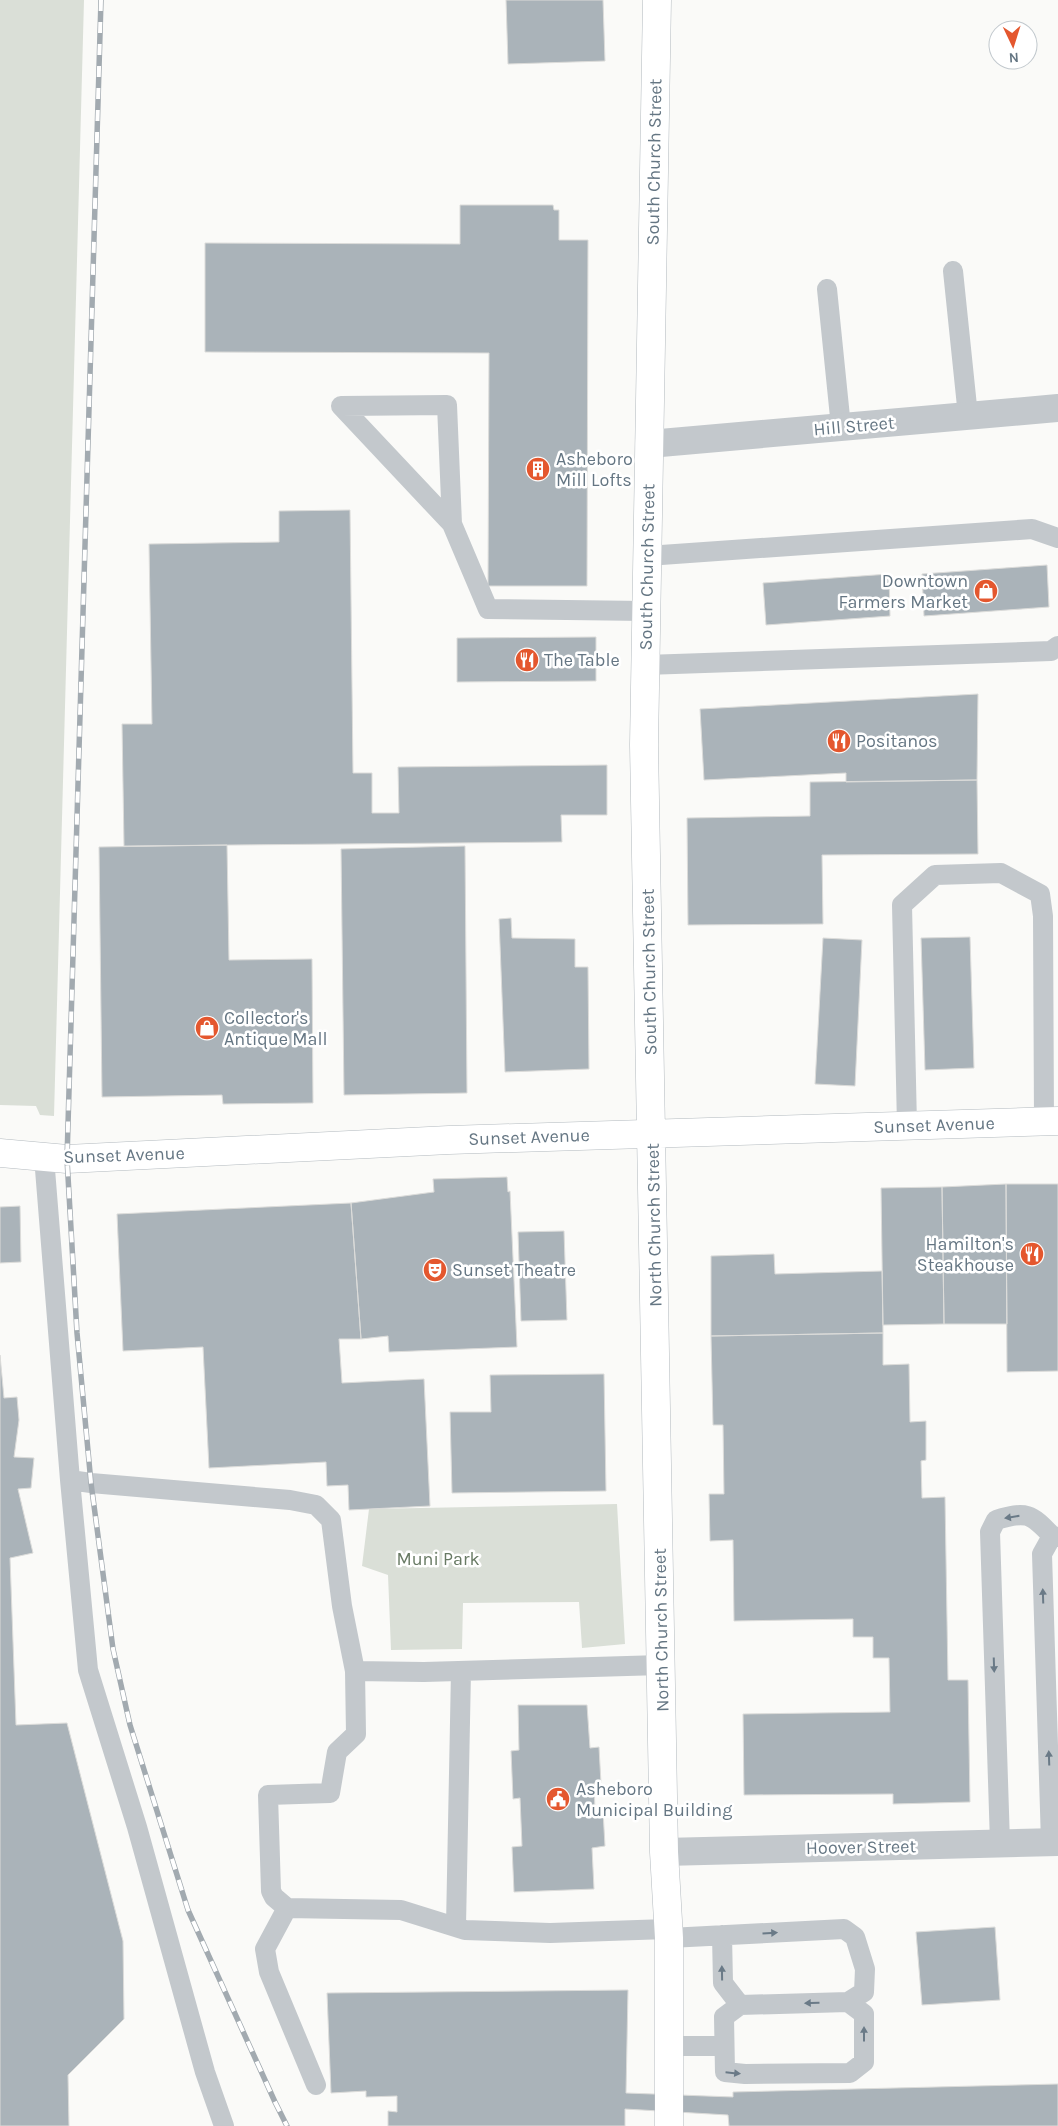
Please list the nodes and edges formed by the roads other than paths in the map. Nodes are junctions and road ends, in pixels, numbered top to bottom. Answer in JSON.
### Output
{"nodes":[{"id":1,"x":657,"y":0,"type":"edge"},
{"id":2,"x":953,"y":271,"type":"dead end"},
{"id":3,"x":827,"y":289,"type":"dead end"},
{"id":4,"x":1058,"y":408,"type":"edge"},
{"id":5,"x":968,"y":416,"type":"junction"},
{"id":6,"x":841,"y":427,"type":"junction"},
{"id":7,"x":649,"y":444,"type":"junction"},
{"id":8,"x":452,"y":524,"type":"junction"},
{"id":9,"x":1058,"y":538,"type":"edge"},
{"id":10,"x":647,"y":556,"type":"junction"},
{"id":11,"x":646,"y":611,"type":"junction"},
{"id":12,"x":1058,"y":646,"type":"edge"},
{"id":13,"x":645,"y":665,"type":"junction"},
{"id":14,"x":1051,"y":1121,"type":"edge"},
{"id":15,"x":907,"y":1125,"type":"junction"},
{"id":16,"x":652,"y":1133,"type":"junction"},
{"id":17,"x":0,"y":1153,"type":"edge"},
{"id":18,"x":44,"y":1157,"type":"junction"},
{"id":19,"x":70,"y":1480,"type":"junction"},
{"id":20,"x":1055,"y":1537,"type":"edge"},
{"id":21,"x":1051,"y":1621,"type":"edge"},
{"id":22,"x":661,"y":1665,"type":"junction"},
{"id":23,"x":355,"y":1671,"type":"junction"},
{"id":24,"x":461,"y":1671,"type":"junction"},
{"id":25,"x":1055,"y":1842,"type":"edge"},
{"id":26,"x":1000,"y":1843,"type":"junction"},
{"id":27,"x":664,"y":1852,"type":"junction"},
{"id":28,"x":287,"y":1908,"type":"junction"},
{"id":29,"x":456,"y":1926,"type":"junction"},
{"id":30,"x":668,"y":1933,"type":"junction"},
{"id":31,"x":722,"y":1935,"type":"junction"},
{"id":32,"x":848,"y":2002,"type":"junction"},
{"id":33,"x":740,"y":2005,"type":"junction"},
{"id":34,"x":669,"y":2046,"type":"junction"},
{"id":35,"x":724,"y":2046,"type":"junction"},
{"id":36,"x":316,"y":2085,"type":"dead end"},
{"id":37,"x":224,"y":2126,"type":"edge"},
{"id":38,"x":669,"y":2126,"type":"edge"}],
"edges":[{"from":1,"to":7,"type":"street","name":"South Church Street"},
{"from":2,"to":5,"type":"lane"},
{"from":3,"to":6,"type":"lane"},
{"from":4,"to":5,"type":"street","name":"Hill Street"},
{"from":5,"to":6,"type":"street","name":"Hill Street"},
{"from":6,"to":7,"type":"street","name":"Hill Street"},
{"from":7,"to":10,"type":"street","name":"South Church Street"},
{"from":8,"to":8,"type":"lane"},
{"from":8,"to":11,"type":"lane"},
{"from":9,"to":10,"type":"lane"},
{"from":10,"to":11,"type":"street","name":"South Church Street"},
{"from":11,"to":13,"type":"street","name":"South Church Street"},
{"from":12,"to":13,"type":"lane"},
{"from":13,"to":16,"type":"street","name":"South Church Street"},
{"from":14,"to":15,"type":"street","name":"Sunset Avenue"},
{"from":14,"to":15,"type":"lane"},
{"from":15,"to":16,"type":"street","name":"Sunset Avenue"},
{"from":16,"to":18,"type":"street","name":"Sunset Avenue"},
{"from":16,"to":22,"type":"street","name":"North Church Street"},
{"from":17,"to":18,"type":"street","name":"Sunset Avenue"},
{"from":18,"to":19,"type":"lane"},
{"from":19,"to":23,"type":"lane"},
{"from":19,"to":37,"type":"lane"},
{"from":21,"to":20,"type":"lane","one_way":true},
{"from":20,"to":26,"type":"lane","one_way":true},
{"from":25,"to":21,"type":"lane","one_way":true},
{"from":22,"to":24,"type":"lane"},
{"from":22,"to":27,"type":"street","name":"North Church Street"},
{"from":23,"to":24,"type":"lane"},
{"from":23,"to":28,"type":"lane"},
{"from":24,"to":29,"type":"lane"},
{"from":25,"to":26,"type":"street","name":"Hoover Street"},
{"from":26,"to":27,"type":"street","name":"Hoover Street"},
{"from":27,"to":30,"type":"street","name":"North Church Street"},
{"from":28,"to":29,"type":"lane"},
{"from":28,"to":36,"type":"lane"},
{"from":29,"to":30,"type":"lane"},
{"from":30,"to":31,"type":"lane"},
{"from":30,"to":34,"type":"street","name":"North Church Street"},
{"from":31,"to":32,"type":"lane","one_way":true},
{"from":33,"to":31,"type":"lane","one_way":true},
{"from":32,"to":33,"type":"lane","one_way":true},
{"from":35,"to":32,"type":"lane","one_way":true},
{"from":33,"to":35,"type":"lane"},
{"from":34,"to":35,"type":"lane"},
{"from":34,"to":38,"type":"street","name":"North Church Street"}]}
